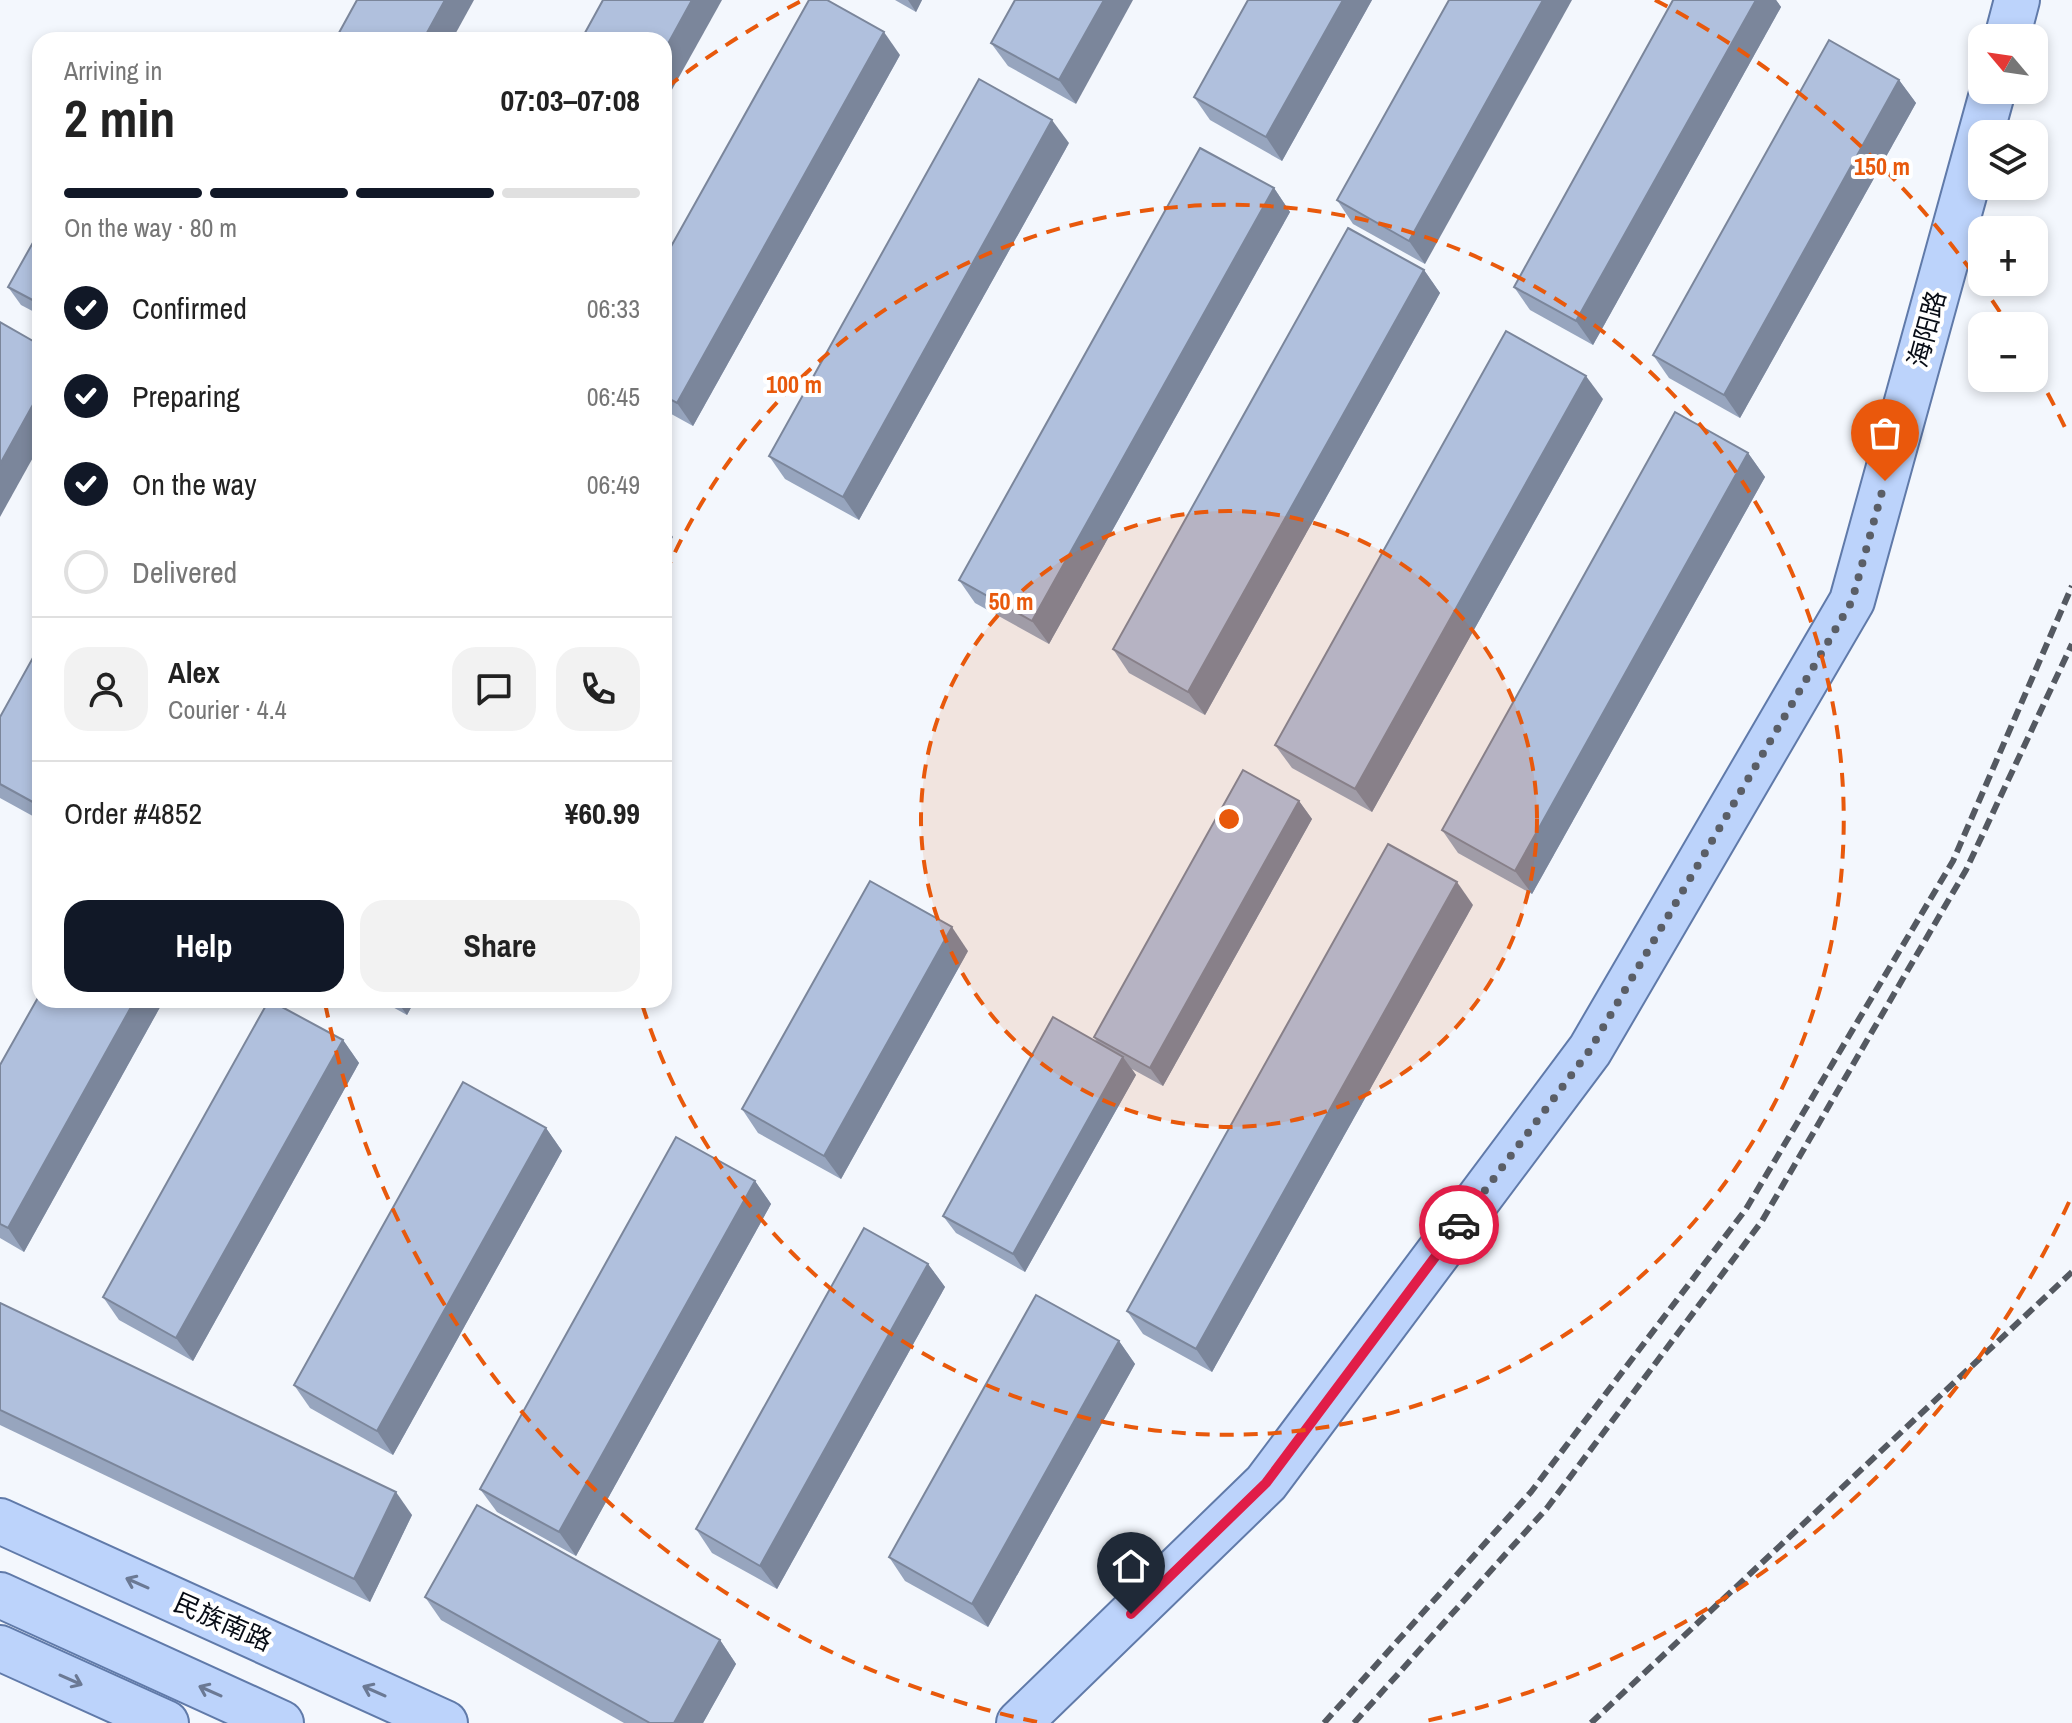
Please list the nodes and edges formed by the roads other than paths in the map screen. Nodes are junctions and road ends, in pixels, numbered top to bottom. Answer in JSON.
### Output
{"nodes":[{"id":1,"x":2017,"y":0,"type":"edge"},
{"id":2,"x":2011,"y":24,"type":"edge"},
{"id":3,"x":1989,"y":104,"type":"edge"},
{"id":4,"x":0,"y":1521,"type":"edge"},
{"id":5,"x":0,"y":1595,"type":"edge"},
{"id":6,"x":0,"y":1648,"type":"edge"},
{"id":7,"x":166,"y":1723,"type":"edge"},
{"id":8,"x":281,"y":1723,"type":"edge"},
{"id":9,"x":445,"y":1723,"type":"edge"},
{"id":10,"x":1019,"y":1723,"type":"edge"}],
"edges":[{"from":1,"to":2,"type":"main road"},
{"from":3,"to":10,"type":"main road","name":"海阳路"},
{"from":9,"to":4,"type":"main road","name":"民族南路","one_way":true},
{"from":8,"to":5,"type":"main road","one_way":true},
{"from":6,"to":7,"type":"main road","one_way":true}]}
